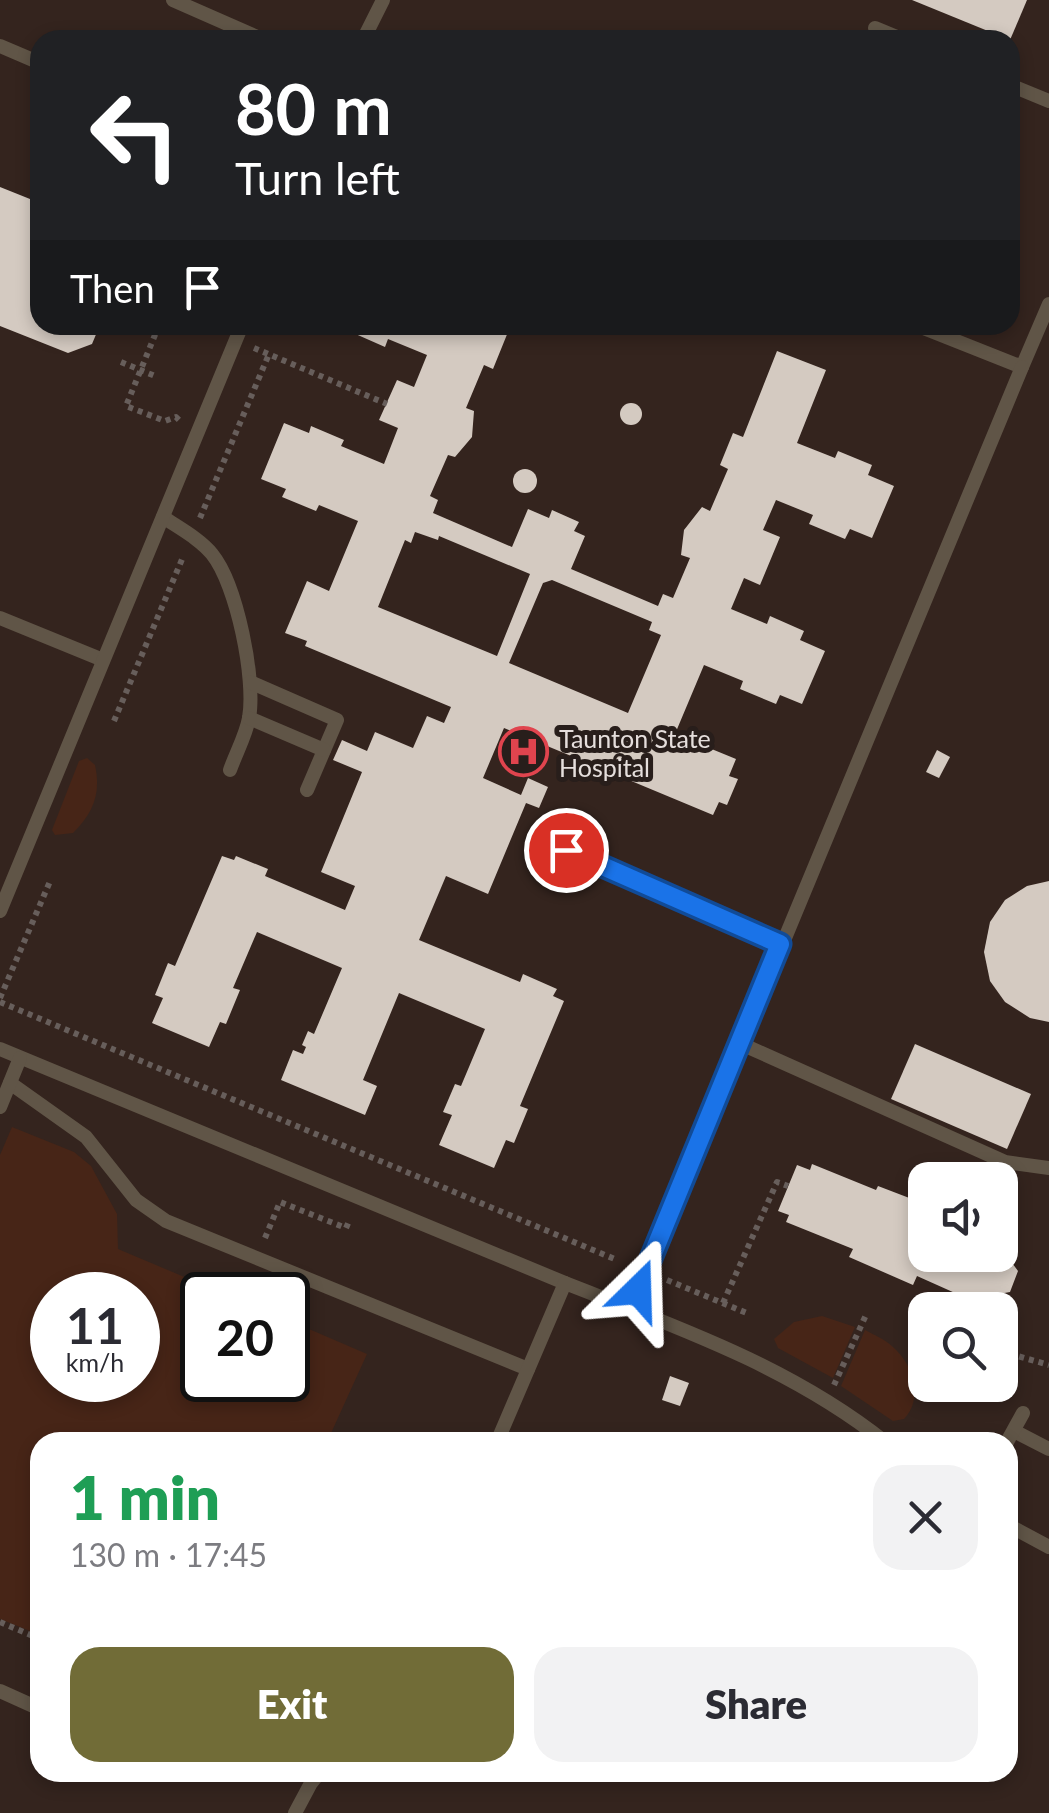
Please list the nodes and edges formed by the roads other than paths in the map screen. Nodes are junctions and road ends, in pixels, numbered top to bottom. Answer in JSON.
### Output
{"nodes":[{"id":1,"x":173,"y":0,"type":"edge"},
{"id":2,"x":383,"y":0,"type":"edge"},
{"id":3,"x":875,"y":28,"type":"dead end"},
{"id":4,"x":241,"y":30,"type":"edge"},
{"id":5,"x":368,"y":30,"type":"edge"},
{"id":6,"x":880,"y":30,"type":"edge"},
{"id":7,"x":0,"y":46,"type":"edge"},
{"id":8,"x":30,"y":60,"type":"edge"},
{"id":9,"x":1020,"y":89,"type":"edge"},
{"id":10,"x":1049,"y":101,"type":"edge"},
{"id":11,"x":1049,"y":304,"type":"edge"},
{"id":12,"x":238,"y":335,"type":"edge"},
{"id":13,"x":941,"y":335,"type":"edge"},
{"id":14,"x":1022,"y":367,"type":"junction"},
{"id":15,"x":163,"y":517,"type":"junction"},
{"id":16,"x":0,"y":618,"type":"edge"},
{"id":17,"x":103,"y":660,"type":"junction"},
{"id":18,"x":250,"y":682,"type":"junction"},
{"id":19,"x":249,"y":718,"type":"junction"},
{"id":20,"x":324,"y":750,"type":"junction"},
{"id":21,"x":230,"y":770,"type":"dead end"},
{"id":22,"x":306,"y":790,"type":"dead end"},
{"id":23,"x":566,"y":850,"type":"dead end"},
{"id":24,"x":0,"y":911,"type":"edge"},
{"id":25,"x":780,"y":944,"type":"junction"},
{"id":26,"x":739,"y":1042,"type":"junction"},
{"id":27,"x":0,"y":1049,"type":"edge"},
{"id":28,"x":20,"y":1058,"type":"junction"},
{"id":29,"x":10,"y":1083,"type":"junction"},
{"id":30,"x":0,"y":1107,"type":"edge"},
{"id":31,"x":1049,"y":1168,"type":"edge"},
{"id":32,"x":566,"y":1283,"type":"junction"},
{"id":33,"x":631,"y":1309,"type":"junction"},
{"id":34,"x":528,"y":1369,"type":"junction"},
{"id":35,"x":1023,"y":1413,"type":"dead end"},
{"id":36,"x":500,"y":1432,"type":"edge"},
{"id":37,"x":871,"y":1432,"type":"edge"},
{"id":38,"x":1013,"y":1432,"type":"edge"},
{"id":39,"x":1018,"y":1439,"type":"edge"},
{"id":40,"x":1049,"y":1449,"type":"edge"},
{"id":41,"x":1018,"y":1530,"type":"edge"},
{"id":42,"x":1049,"y":1547,"type":"edge"},
{"id":43,"x":0,"y":1691,"type":"edge"},
{"id":44,"x":30,"y":1705,"type":"edge"},
{"id":45,"x":312,"y":1782,"type":"edge"},
{"id":46,"x":295,"y":1813,"type":"edge"}],
"edges":[{"from":1,"to":4,"type":"lane"},
{"from":2,"to":5,"type":"lane"},
{"from":3,"to":6,"type":"lane"},
{"from":7,"to":8,"type":"lane"},
{"from":9,"to":10,"type":"lane"},
{"from":11,"to":14,"type":"lane"},
{"from":12,"to":15,"type":"lane"},
{"from":13,"to":14,"type":"lane"},
{"from":14,"to":25,"type":"lane"},
{"from":15,"to":17,"type":"lane"},
{"from":15,"to":18,"type":"lane"},
{"from":16,"to":17,"type":"lane"},
{"from":17,"to":24,"type":"lane"},
{"from":18,"to":19,"type":"lane"},
{"from":18,"to":20,"type":"lane"},
{"from":19,"to":20,"type":"lane"},
{"from":19,"to":21,"type":"lane"},
{"from":20,"to":22,"type":"lane"},
{"from":23,"to":25,"type":"lane"},
{"from":25,"to":26,"type":"lane"},
{"from":26,"to":31,"type":"lane"},
{"from":26,"to":33,"type":"lane"},
{"from":27,"to":28,"type":"lane"},
{"from":28,"to":29,"type":"lane"},
{"from":28,"to":32,"type":"lane"},
{"from":29,"to":30,"type":"lane"},
{"from":29,"to":34,"type":"lane"},
{"from":32,"to":33,"type":"lane"},
{"from":32,"to":34,"type":"lane"},
{"from":33,"to":37,"type":"lane"},
{"from":34,"to":36,"type":"lane"},
{"from":35,"to":38,"type":"lane"},
{"from":39,"to":40,"type":"lane"},
{"from":41,"to":42,"type":"lane"},
{"from":43,"to":44,"type":"lane"},
{"from":45,"to":46,"type":"lane"}]}
